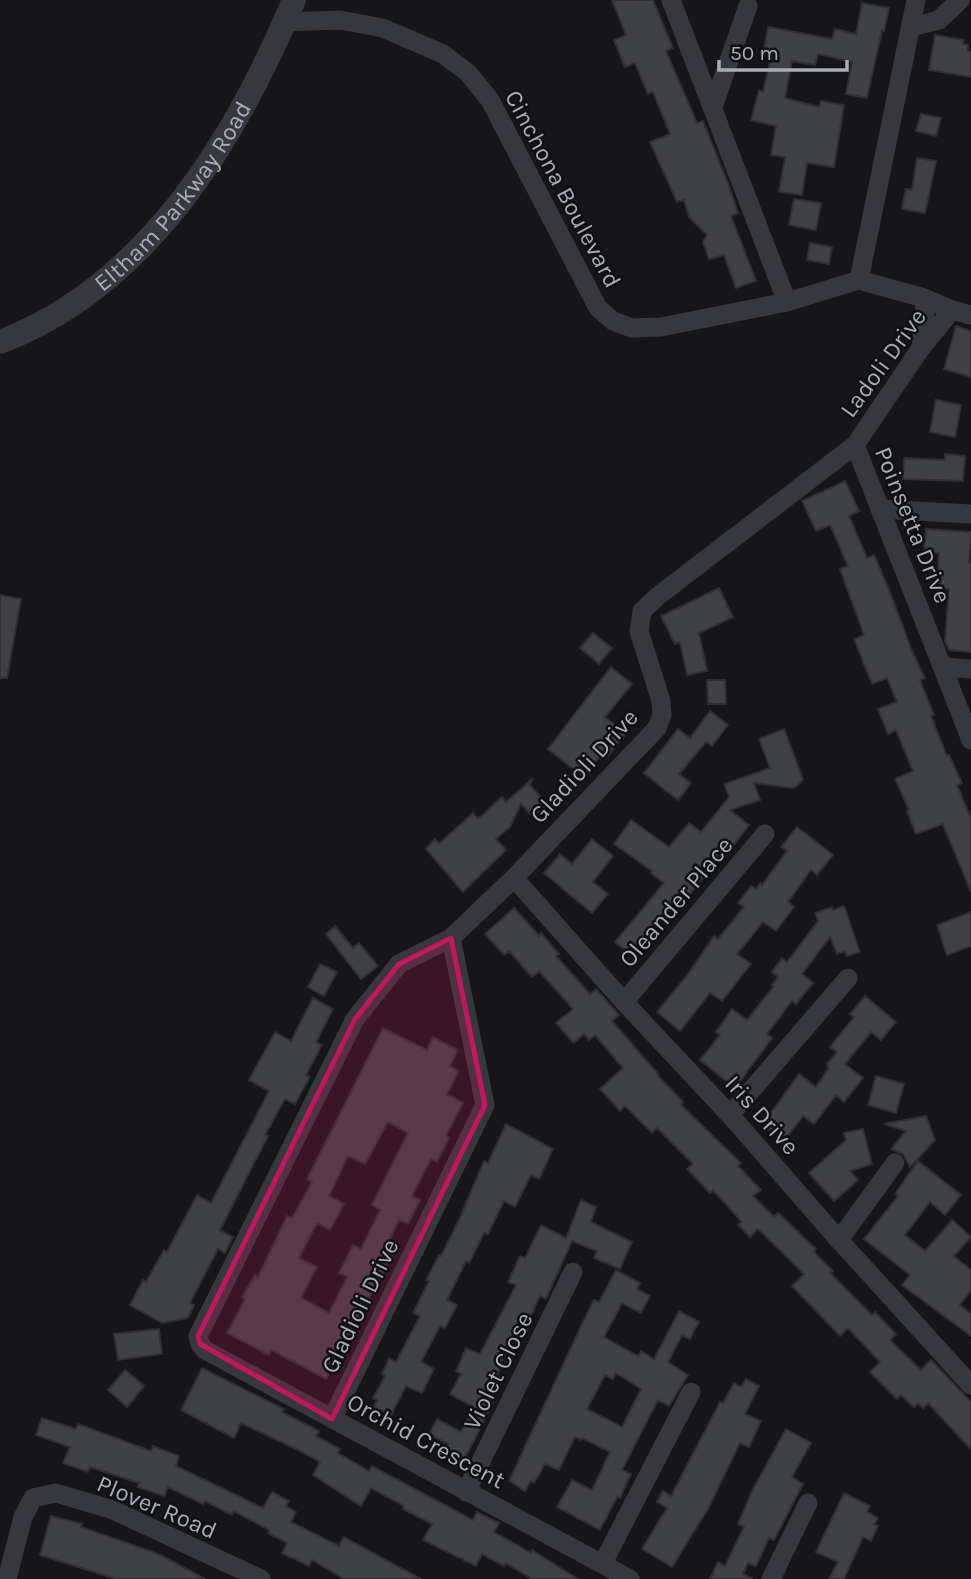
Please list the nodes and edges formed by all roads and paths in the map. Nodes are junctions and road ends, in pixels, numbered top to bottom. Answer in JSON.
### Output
{"nodes":[{"id":1,"x":671,"y":0,"type":"edge"},
{"id":2,"x":916,"y":0,"type":"edge"},
{"id":3,"x":960,"y":0,"type":"edge"},
{"id":4,"x":748,"y":6,"type":"dead end"},
{"id":5,"x":289,"y":11,"type":"edge"},
{"id":6,"x":911,"y":27,"type":"junction"},
{"id":7,"x":713,"y":107,"type":"junction"},
{"id":8,"x":859,"y":281,"type":"junction"},
{"id":9,"x":924,"y":298,"type":"junction"},
{"id":10,"x":788,"y":302,"type":"junction"},
{"id":11,"x":952,"y":310,"type":"junction"},
{"id":12,"x":971,"y":315,"type":"edge"},
{"id":13,"x":0,"y":342,"type":"edge"},
{"id":14,"x":921,"y":348,"type":"junction"},
{"id":15,"x":855,"y":445,"type":"junction"},
{"id":16,"x":880,"y":509,"type":"junction"},
{"id":17,"x":971,"y":514,"type":"edge"},
{"id":18,"x":943,"y":667,"type":"junction"},
{"id":19,"x":971,"y":668,"type":"edge"},
{"id":20,"x":971,"y":740,"type":"edge"},
{"id":21,"x":765,"y":834,"type":"dead end"},
{"id":22,"x":514,"y":878,"type":"junction"},
{"id":23,"x":451,"y":938,"type":"junction"},
{"id":24,"x":848,"y":978,"type":"dead end"},
{"id":25,"x":624,"y":1002,"type":"junction"},
{"id":26,"x":730,"y":1115,"type":"junction"},
{"id":27,"x":895,"y":1163,"type":"dead end"},
{"id":28,"x":839,"y":1240,"type":"junction"},
{"id":29,"x":573,"y":1272,"type":"dead end"},
{"id":30,"x":200,"y":1344,"type":"joint"},
{"id":31,"x":971,"y":1385,"type":"edge"},
{"id":32,"x":691,"y":1392,"type":"dead end"},
{"id":33,"x":332,"y":1419,"type":"junction"},
{"id":34,"x":466,"y":1492,"type":"junction"},
{"id":35,"x":808,"y":1503,"type":"dead end"},
{"id":36,"x":603,"y":1563,"type":"junction"},
{"id":37,"x":7,"y":1579,"type":"edge"},
{"id":38,"x":261,"y":1579,"type":"edge"},
{"id":39,"x":630,"y":1579,"type":"edge"},
{"id":40,"x":771,"y":1579,"type":"edge"}],
"edges":[{"from":1,"to":7,"type":"street"},
{"from":2,"to":6,"type":"street"},
{"from":3,"to":6,"type":"street"},
{"from":4,"to":7,"type":"street"},
{"from":5,"to":10,"type":"street","name":"Cinchona Boulevard"},
{"from":5,"to":13,"type":"street","name":"Eltham Parkway Road"},
{"from":6,"to":8,"type":"street"},
{"from":7,"to":10,"type":"street"},
{"from":8,"to":9,"type":"street"},
{"from":8,"to":10,"type":"street","name":"Cinchona Boulevard"},
{"from":9,"to":11,"type":"street"},
{"from":9,"to":14,"type":"street"},
{"from":11,"to":12,"type":"street"},
{"from":11,"to":14,"type":"street","name":"Ladoli Drive"},
{"from":14,"to":15,"type":"street","name":"Ladoli Drive"},
{"from":15,"to":16,"type":"street","name":"Poinsetta Drive"},
{"from":15,"to":22,"type":"street","name":"Gladioli Drive"},
{"from":16,"to":17,"type":"street"},
{"from":16,"to":18,"type":"street","name":"Poinsetta Drive"},
{"from":18,"to":19,"type":"street"},
{"from":18,"to":20,"type":"street","name":"Poinsetta Drive"},
{"from":21,"to":25,"type":"street","name":"Oleander Place"},
{"from":22,"to":23,"type":"street","name":"Gladioli Drive"},
{"from":22,"to":25,"type":"street","name":"Iris Drive"},
{"from":23,"to":30,"type":"street","name":"Gladioli Drive"},
{"from":23,"to":33,"type":"street","name":"Gladioli Drive"},
{"from":24,"to":26,"type":"street"},
{"from":25,"to":26,"type":"street","name":"Iris Drive"},
{"from":26,"to":28,"type":"street","name":"Iris Drive"},
{"from":27,"to":28,"type":"street"},
{"from":28,"to":31,"type":"street","name":"Iris Drive"},
{"from":29,"to":34,"type":"street","name":"Violet Close"},
{"from":30,"to":33,"type":"street","name":"Orchid Crescent"},
{"from":32,"to":36,"type":"street"},
{"from":33,"to":34,"type":"street","name":"Orchid Crescent"},
{"from":34,"to":36,"type":"street","name":"Orchid Crescent"},
{"from":35,"to":40,"type":"street"},
{"from":36,"to":39,"type":"street","name":"Orchid Crescent"},
{"from":37,"to":38,"type":"street","name":"Plover Road"}]}
